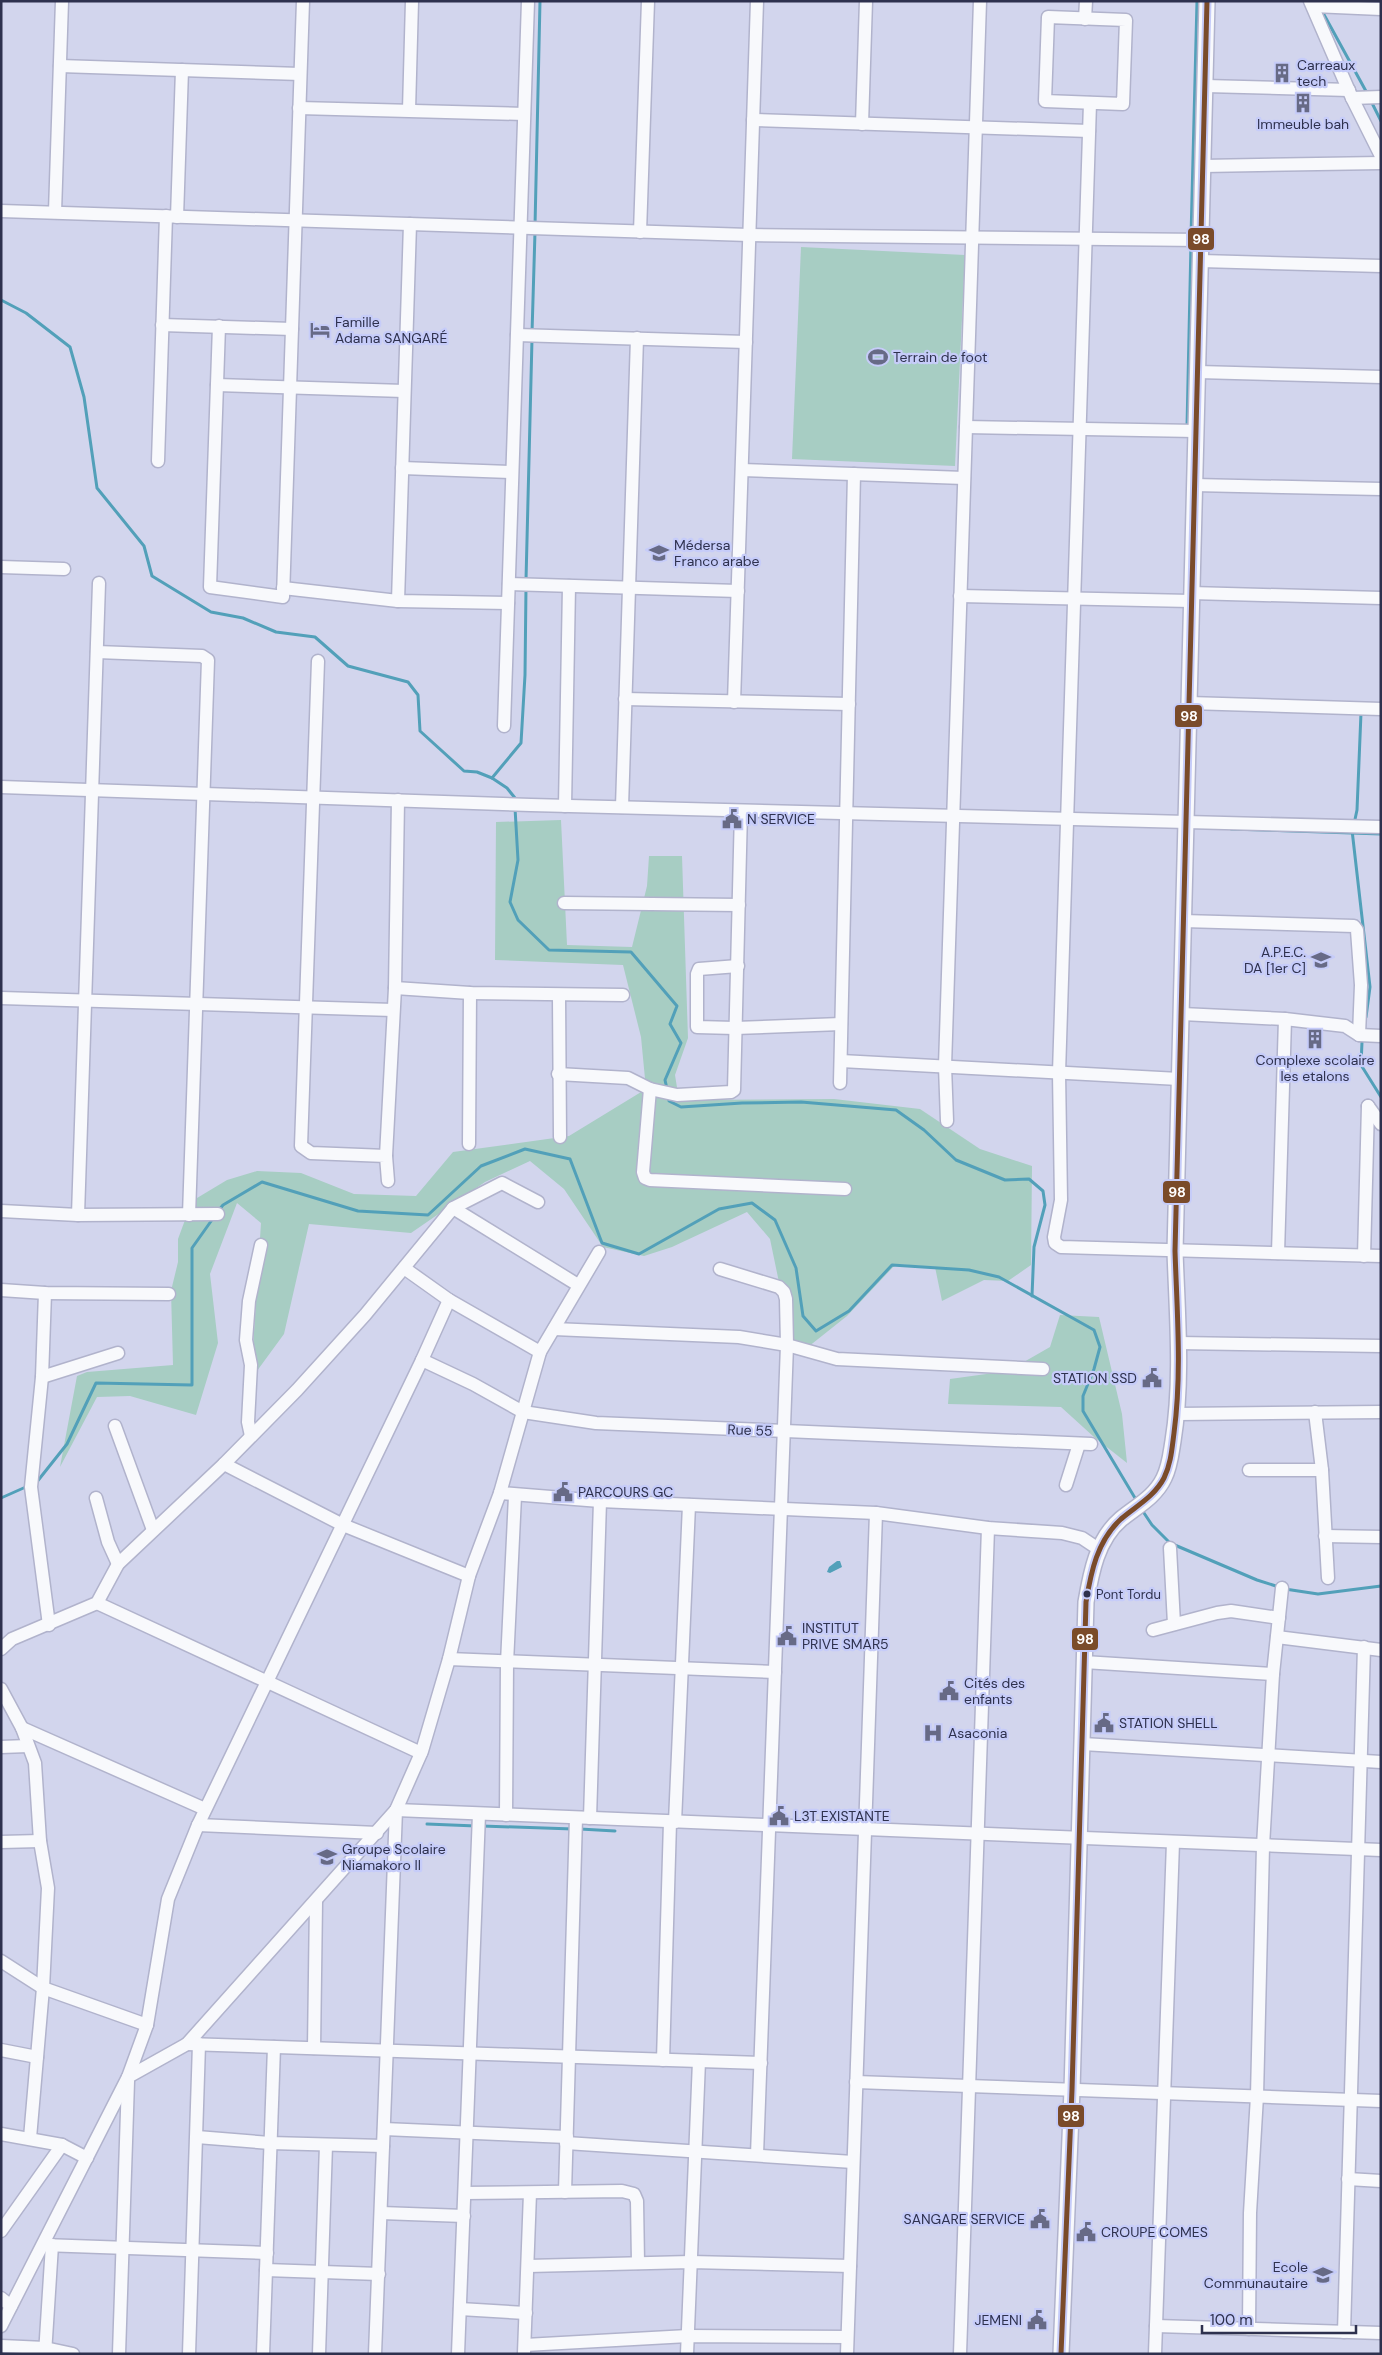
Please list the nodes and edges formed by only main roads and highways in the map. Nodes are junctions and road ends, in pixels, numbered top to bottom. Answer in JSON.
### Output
{"nodes":[{"id":1,"x":1207,"y":1,"type":"edge"},
{"id":2,"x":1061,"y":2354,"type":"edge"}],
"edges":[{"from":1,"to":2,"type":"main road"}]}
